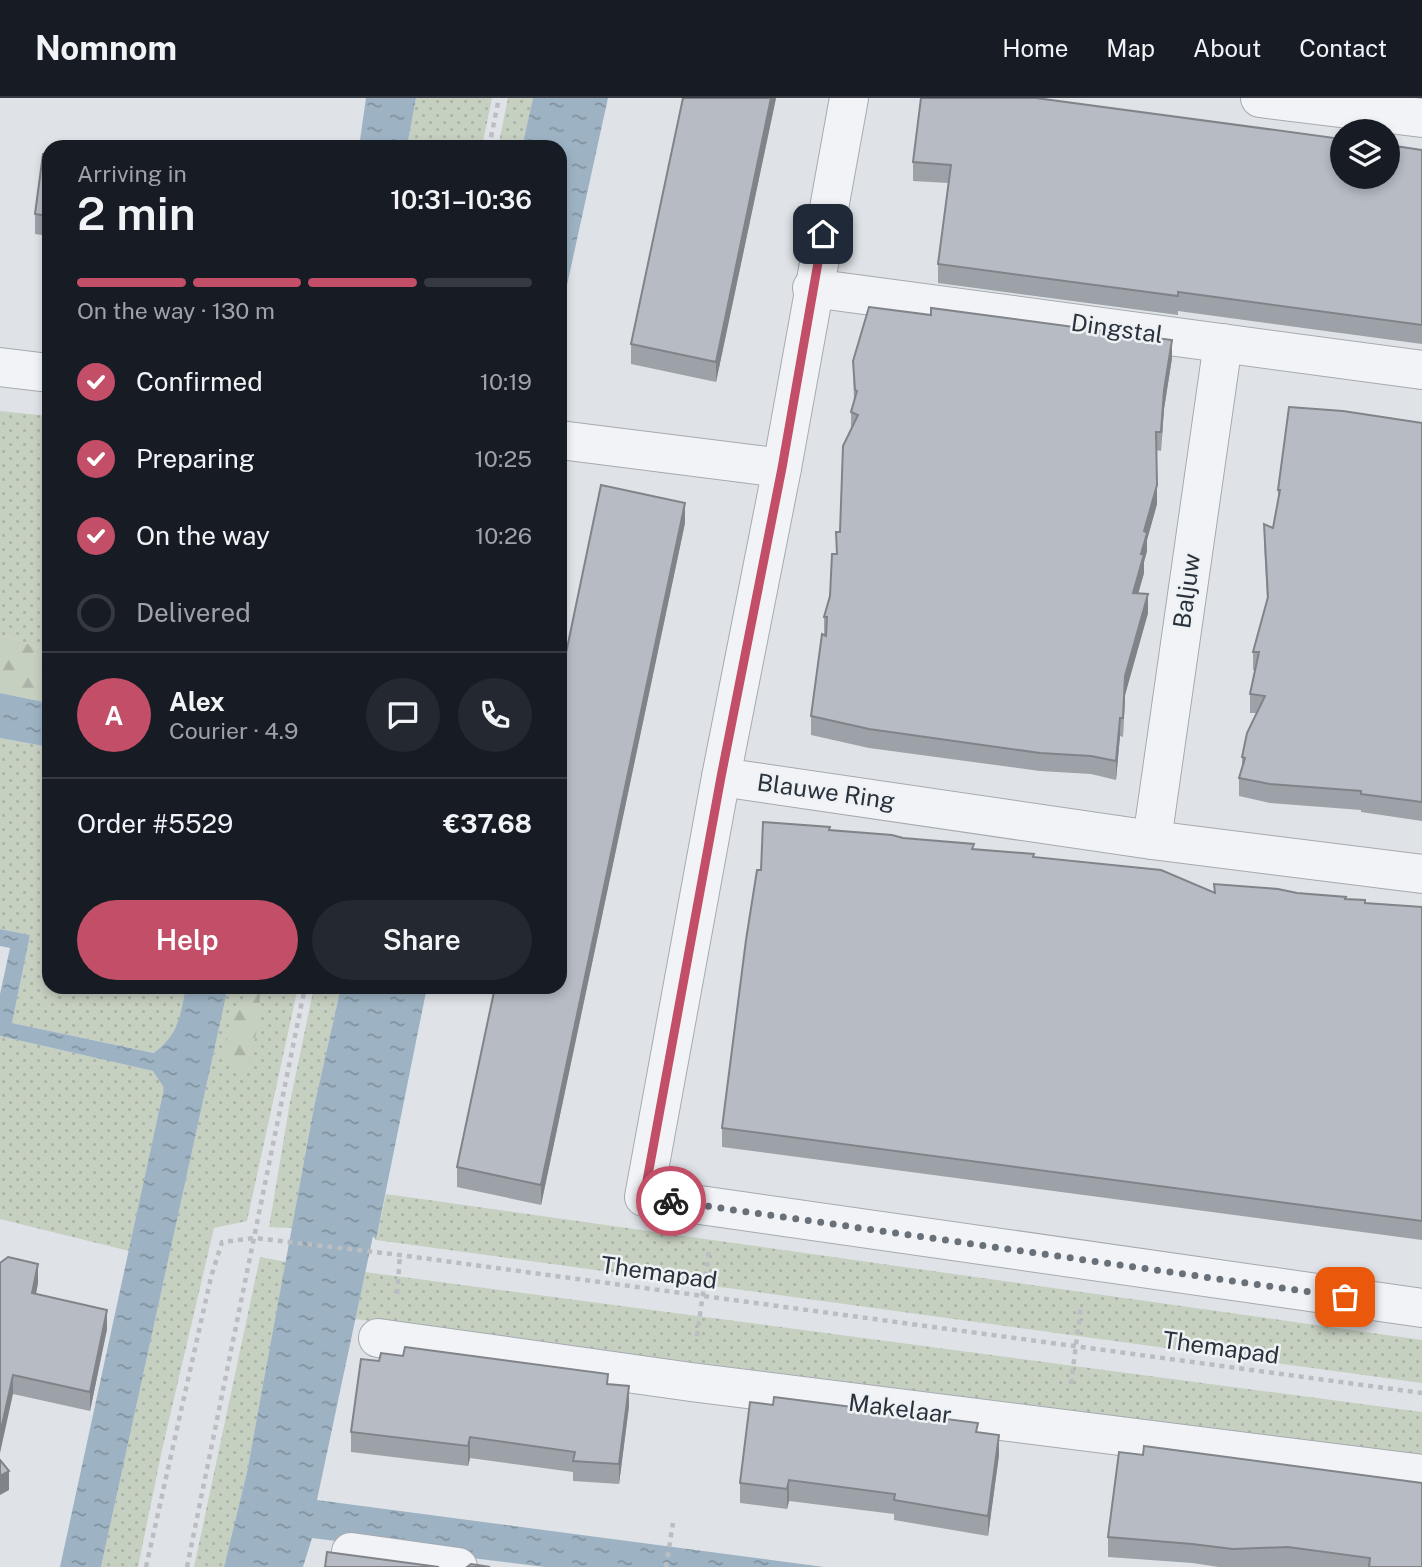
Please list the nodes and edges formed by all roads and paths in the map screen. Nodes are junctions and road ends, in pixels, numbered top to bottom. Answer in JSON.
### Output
{"nodes":[{"id":1,"x":499,"y":98,"type":"edge"},
{"id":2,"x":849,"y":98,"type":"edge"},
{"id":3,"x":1260,"y":98,"type":"edge"},
{"id":4,"x":1422,"y":118,"type":"edge"},
{"id":5,"x":490,"y":140,"type":"edge"},
{"id":6,"x":812,"y":288,"type":"junction"},
{"id":7,"x":1223,"y":343,"type":"junction"},
{"id":8,"x":0,"y":367,"type":"edge"},
{"id":9,"x":1422,"y":370,"type":"edge"},
{"id":10,"x":42,"y":372,"type":"edge"},
{"id":11,"x":567,"y":441,"type":"edge"},
{"id":12,"x":782,"y":468,"type":"junction"},
{"id":13,"x":721,"y":777,"type":"junction"},
{"id":14,"x":1152,"y":840,"type":"junction"},
{"id":15,"x":1422,"y":874,"type":"edge"},
{"id":16,"x":304,"y":994,"type":"edge"},
{"id":17,"x":716,"y":1208,"type":"junction"},
{"id":18,"x":255,"y":1238,"type":"junction"},
{"id":19,"x":1086,"y":1259,"type":"junction"},
{"id":20,"x":702,"y":1296,"type":"junction"},
{"id":21,"x":1422,"y":1308,"type":"edge"},
{"id":22,"x":378,"y":1338,"type":"dead end"},
{"id":23,"x":1076,"y":1347,"type":"junction"},
{"id":24,"x":691,"y":1382,"type":"junction"},
{"id":25,"x":1422,"y":1392,"type":"edge"},
{"id":26,"x":1065,"y":1430,"type":"junction"},
{"id":27,"x":1422,"y":1474,"type":"edge"},
{"id":28,"x":673,"y":1523,"type":"dead end"},
{"id":29,"x":351,"y":1552,"type":"edge"},
{"id":30,"x":146,"y":1567,"type":"edge"},
{"id":31,"x":187,"y":1567,"type":"edge"},
{"id":32,"x":458,"y":1567,"type":"edge"},
{"id":33,"x":666,"y":1567,"type":"edge"}],
"edges":[{"from":1,"to":5,"type":"path"},
{"from":2,"to":6,"type":"street","name":"Blauwe Ring"},
{"from":3,"to":4,"type":"street"},
{"from":6,"to":7,"type":"street","name":"Dingstal"},
{"from":6,"to":12,"type":"street","name":"Blauwe Ring"},
{"from":7,"to":9,"type":"street","name":"Dingstal"},
{"from":7,"to":14,"type":"street","name":"Baljuw"},
{"from":8,"to":10,"type":"street"},
{"from":11,"to":12,"type":"street"},
{"from":12,"to":13,"type":"street","name":"Blauwe Ring"},
{"from":13,"to":14,"type":"street","name":"Blauwe Ring"},
{"from":13,"to":17,"type":"street"},
{"from":14,"to":15,"type":"street","name":"Blauwe Ring"},
{"from":16,"to":18,"type":"path"},
{"from":17,"to":19,"type":"street"},
{"from":17,"to":20,"type":"path"},
{"from":18,"to":20,"type":"path","name":"Themapad"},
{"from":18,"to":30,"type":"path","name":"Themapad"},
{"from":18,"to":31,"type":"path"},
{"from":19,"to":21,"type":"street"},
{"from":19,"to":23,"type":"path"},
{"from":20,"to":23,"type":"path","name":"Themapad"},
{"from":20,"to":24,"type":"path"},
{"from":22,"to":24,"type":"street","name":"Makelaar"},
{"from":23,"to":25,"type":"path","name":"Themapad"},
{"from":23,"to":26,"type":"path"},
{"from":24,"to":26,"type":"street","name":"Makelaar"},
{"from":26,"to":27,"type":"street","name":"Makelaar"},
{"from":28,"to":33,"type":"path"},
{"from":29,"to":32,"type":"street"}]}
